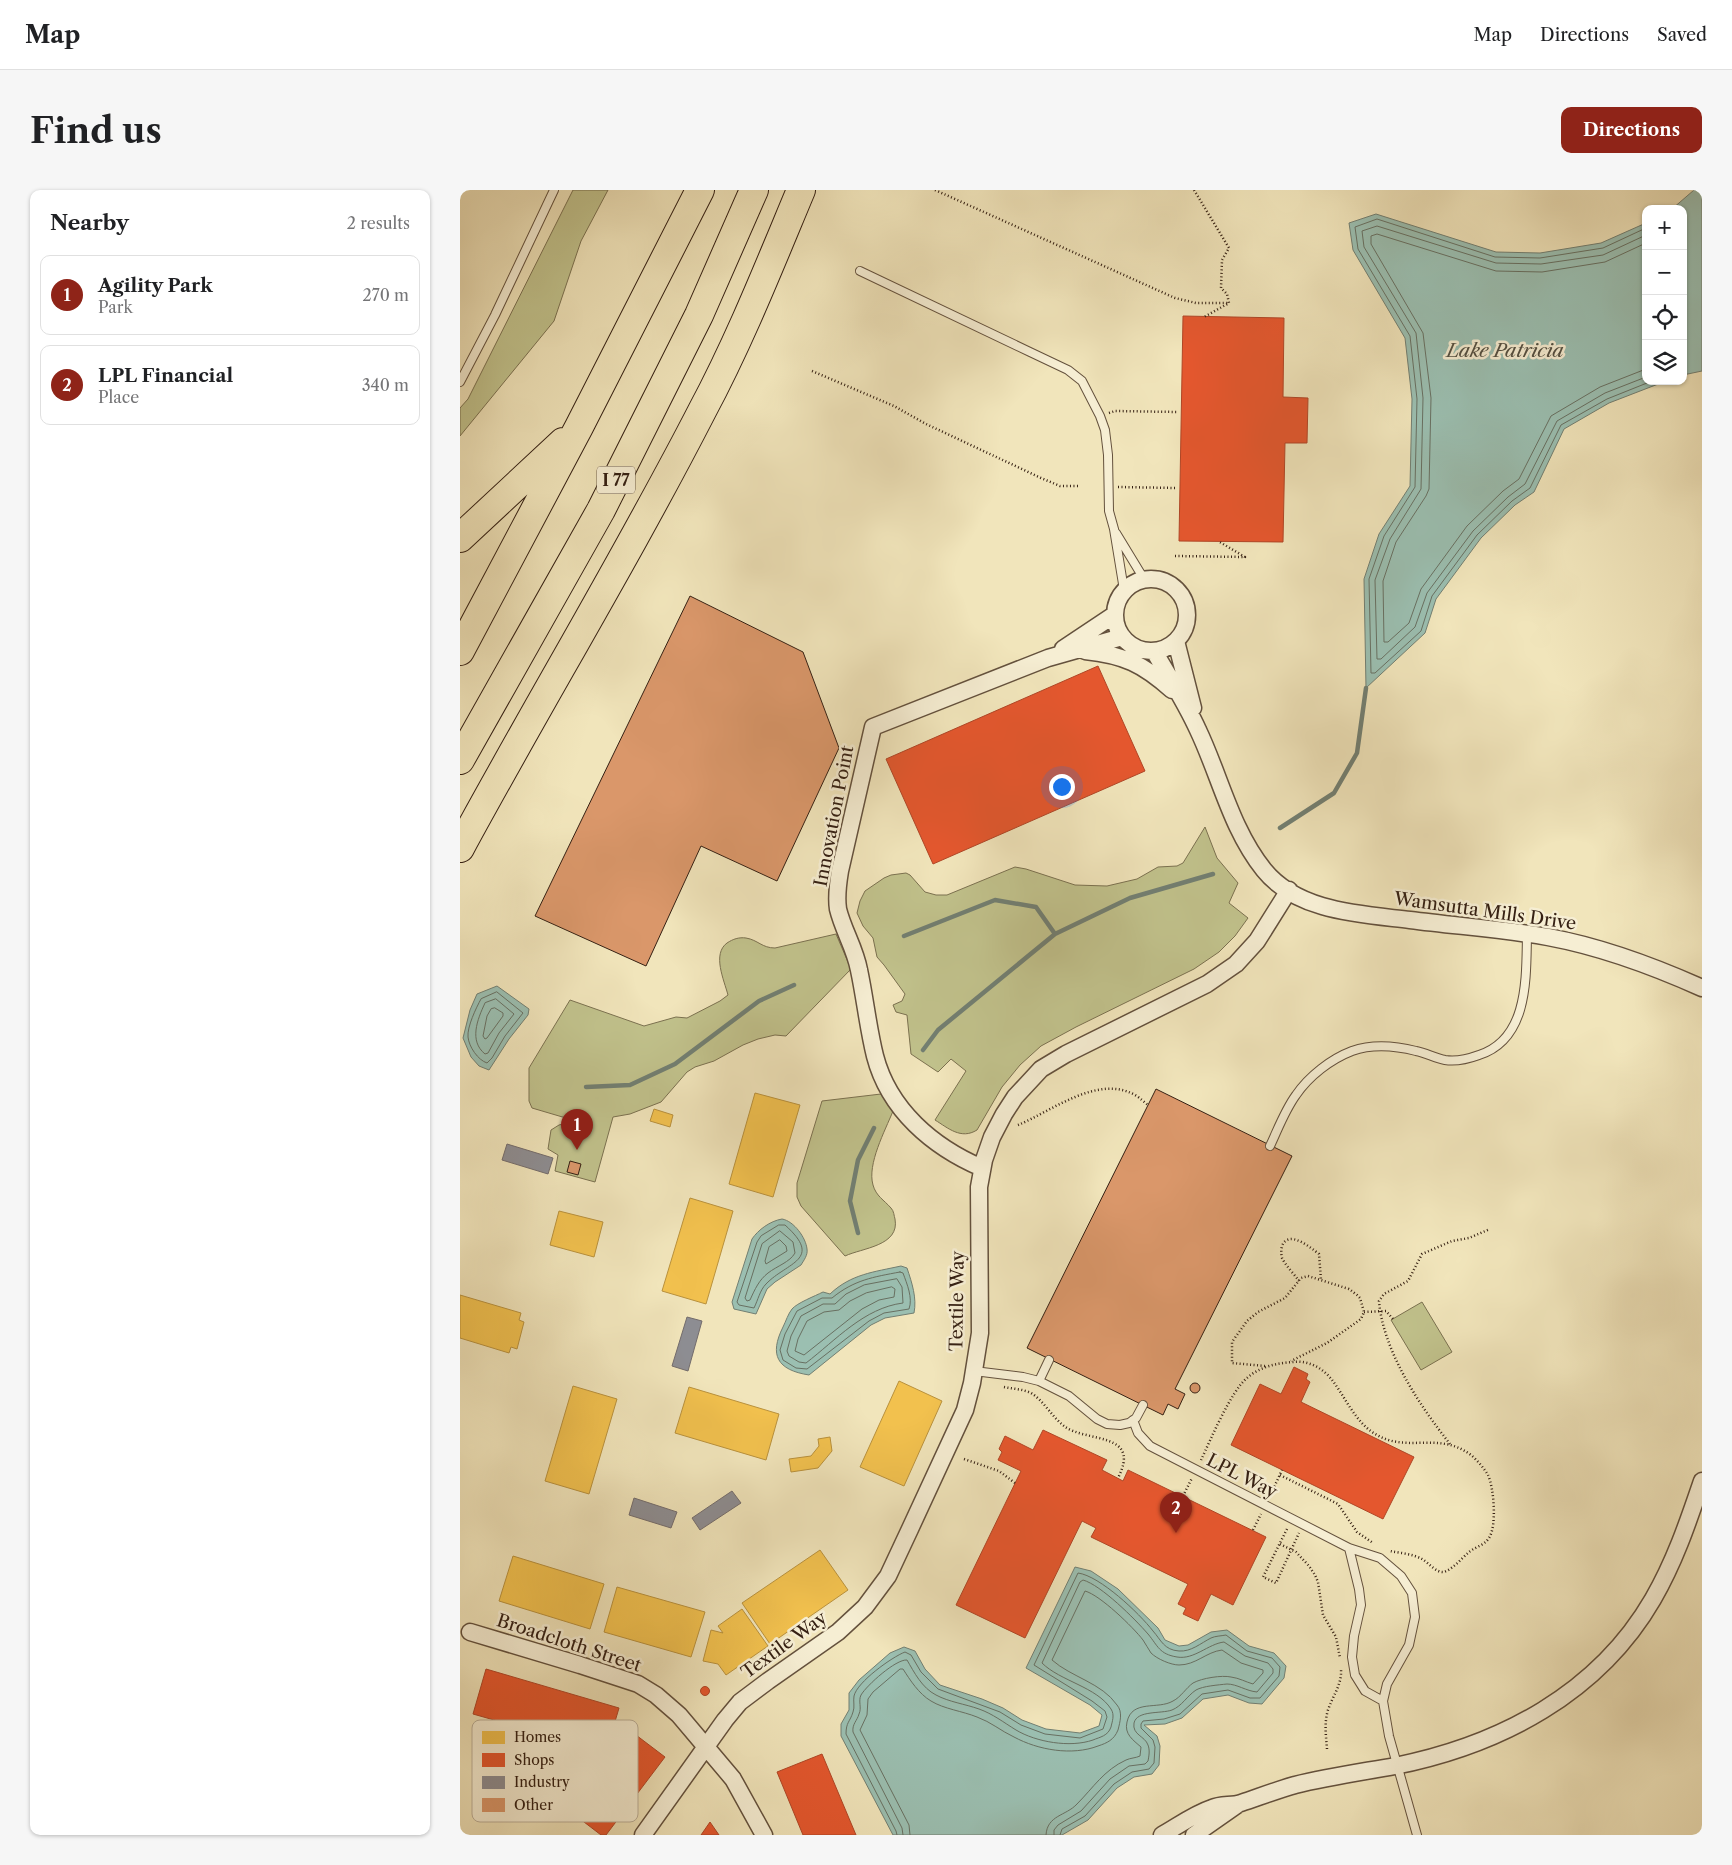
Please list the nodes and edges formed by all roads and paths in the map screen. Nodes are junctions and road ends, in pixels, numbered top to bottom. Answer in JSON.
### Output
{"nodes":[{"id":1,"x":554,"y":190,"type":"edge"},
{"id":2,"x":700,"y":190,"type":"edge"},
{"id":3,"x":754,"y":190,"type":"edge"},
{"id":4,"x":801,"y":190,"type":"edge"},
{"id":5,"x":935,"y":190,"type":"edge"},
{"id":6,"x":1194,"y":190,"type":"edge"},
{"id":7,"x":860,"y":271,"type":"dead end"},
{"id":8,"x":1229,"y":303,"type":"junction"},
{"id":9,"x":1204,"y":317,"type":"dead end"},
{"id":10,"x":812,"y":371,"type":"dead end"},
{"id":11,"x":460,"y":382,"type":"edge"},
{"id":12,"x":1177,"y":412,"type":"dead end"},
{"id":13,"x":1100,"y":416,"type":"junction"},
{"id":14,"x":579,"y":427,"type":"junction"},
{"id":15,"x":1078,"y":486,"type":"dead end"},
{"id":16,"x":1108,"y":486,"type":"junction"},
{"id":17,"x":1176,"y":488,"type":"dead end"},
{"id":18,"x":1114,"y":529,"type":"junction"},
{"id":19,"x":460,"y":538,"type":"edge"},
{"id":20,"x":1218,"y":541,"type":"dead end"},
{"id":21,"x":1175,"y":556,"type":"dead end"},
{"id":22,"x":1144,"y":579,"type":"junction"},
{"id":23,"x":1124,"y":590,"type":"junction"},
{"id":24,"x":1114,"y":615,"type":"junction"},
{"id":25,"x":1122,"y":637,"type":"junction"},
{"id":26,"x":1176,"y":641,"type":"junction"},
{"id":27,"x":460,"y":650,"type":"edge"},
{"id":28,"x":1075,"y":650,"type":"junction"},
{"id":29,"x":1154,"y":651,"type":"junction"},
{"id":30,"x":1048,"y":658,"type":"junction"},
{"id":31,"x":1180,"y":698,"type":"junction"},
{"id":32,"x":1198,"y":729,"type":"junction"},
{"id":33,"x":460,"y":760,"type":"edge"},
{"id":34,"x":460,"y":848,"type":"edge"},
{"id":35,"x":1289,"y":890,"type":"junction"},
{"id":36,"x":1527,"y":934,"type":"junction"},
{"id":37,"x":1702,"y":988,"type":"edge"},
{"id":38,"x":1148,"y":1105,"type":"dead end"},
{"id":39,"x":1018,"y":1125,"type":"dead end"},
{"id":40,"x":1270,"y":1146,"type":"dead end"},
{"id":41,"x":982,"y":1168,"type":"junction"},
{"id":42,"x":1490,"y":1229,"type":"dead end"},
{"id":43,"x":1321,"y":1280,"type":"junction"},
{"id":44,"x":1299,"y":1281,"type":"junction"},
{"id":45,"x":1381,"y":1311,"type":"junction"},
{"id":46,"x":1364,"y":1312,"type":"junction"},
{"id":47,"x":1393,"y":1318,"type":"dead end"},
{"id":48,"x":1050,"y":1360,"type":"dead end"},
{"id":49,"x":1287,"y":1362,"type":"junction"},
{"id":50,"x":1271,"y":1366,"type":"junction"},
{"id":51,"x":974,"y":1371,"type":"junction"},
{"id":52,"x":1039,"y":1382,"type":"junction"},
{"id":53,"x":1000,"y":1386,"type":"dead end"},
{"id":54,"x":1143,"y":1405,"type":"dead end"},
{"id":55,"x":1133,"y":1420,"type":"junction"},
{"id":56,"x":1451,"y":1445,"type":"junction"},
{"id":57,"x":964,"y":1458,"type":"dead end"},
{"id":58,"x":1196,"y":1469,"type":"junction"},
{"id":59,"x":1280,"y":1475,"type":"dead end"},
{"id":60,"x":1118,"y":1478,"type":"dead end"},
{"id":61,"x":1702,"y":1481,"type":"edge"},
{"id":62,"x":1015,"y":1483,"type":"dead end"},
{"id":63,"x":1182,"y":1496,"type":"dead end"},
{"id":64,"x":1292,"y":1518,"type":"junction"},
{"id":65,"x":1304,"y":1524,"type":"junction"},
{"id":66,"x":1280,"y":1544,"type":"junction"},
{"id":67,"x":1374,"y":1544,"type":"dead end"},
{"id":68,"x":1382,"y":1547,"type":"dead end"},
{"id":69,"x":1350,"y":1548,"type":"junction"},
{"id":70,"x":1292,"y":1550,"type":"junction"},
{"id":71,"x":470,"y":1632,"type":"dead end"},
{"id":72,"x":1340,"y":1658,"type":"dead end"},
{"id":73,"x":1341,"y":1668,"type":"dead end"},
{"id":74,"x":1383,"y":1701,"type":"junction"},
{"id":75,"x":705,"y":1747,"type":"junction"},
{"id":76,"x":1327,"y":1749,"type":"dead end"},
{"id":77,"x":1398,"y":1765,"type":"junction"},
{"id":78,"x":1239,"y":1804,"type":"junction"},
{"id":79,"x":643,"y":1835,"type":"edge"},
{"id":80,"x":764,"y":1835,"type":"edge"},
{"id":81,"x":1162,"y":1835,"type":"edge"},
{"id":82,"x":1194,"y":1835,"type":"edge"},
{"id":83,"x":1417,"y":1835,"type":"edge"}],
"edges":[{"from":1,"to":11,"type":"lane"},
{"from":2,"to":14,"type":"highway"},
{"from":3,"to":33,"type":"highway","number":"I 77"},
{"from":4,"to":34,"type":"highway"},
{"from":5,"to":8,"type":"path"},
{"from":6,"to":8,"type":"path"},
{"from":7,"to":13,"type":"lane"},
{"from":8,"to":9,"type":"path"},
{"from":10,"to":15,"type":"path"},
{"from":12,"to":13,"type":"path"},
{"from":13,"to":16,"type":"lane"},
{"from":14,"to":19,"type":"highway"},
{"from":14,"to":27,"type":"highway"},
{"from":16,"to":17,"type":"path"},
{"from":16,"to":18,"type":"lane"},
{"from":18,"to":22,"type":"lane"},
{"from":18,"to":23,"type":"lane"},
{"from":20,"to":21,"type":"path"},
{"from":22,"to":23,"type":"street"},
{"from":22,"to":26,"type":"street"},
{"from":23,"to":24,"type":"street"},
{"from":24,"to":25,"type":"street"},
{"from":24,"to":30,"type":"street","name":"Innovation Point"},
{"from":25,"to":28,"type":"street","name":"Innovation Point"},
{"from":25,"to":29,"type":"street"},
{"from":26,"to":29,"type":"street"},
{"from":26,"to":32,"type":"street"},
{"from":28,"to":30,"type":"street","name":"Innovation Point"},
{"from":28,"to":31,"type":"street"},
{"from":29,"to":31,"type":"street"},
{"from":30,"to":41,"type":"street","name":"Innovation Point"},
{"from":31,"to":32,"type":"street"},
{"from":32,"to":35,"type":"street"},
{"from":35,"to":36,"type":"street","name":"Wamsutta Mills Drive"},
{"from":35,"to":41,"type":"street","name":"Textile Way"},
{"from":36,"to":37,"type":"street","name":"Wamsutta Mills Drive"},
{"from":36,"to":40,"type":"lane"},
{"from":38,"to":39,"type":"path"},
{"from":41,"to":51,"type":"street","name":"Textile Way"},
{"from":42,"to":45,"type":"path"},
{"from":43,"to":44,"type":"path"},
{"from":43,"to":44,"type":"path"},
{"from":43,"to":46,"type":"path"},
{"from":44,"to":50,"type":"path"},
{"from":45,"to":46,"type":"path"},
{"from":45,"to":47,"type":"path"},
{"from":45,"to":56,"type":"path"},
{"from":46,"to":49,"type":"path"},
{"from":48,"to":52,"type":"lane"},
{"from":49,"to":50,"type":"path"},
{"from":49,"to":56,"type":"path"},
{"from":50,"to":58,"type":"path"},
{"from":51,"to":52,"type":"lane"},
{"from":51,"to":75,"type":"street","name":"Textile Way"},
{"from":52,"to":55,"type":"lane"},
{"from":53,"to":60,"type":"path"},
{"from":54,"to":55,"type":"lane"},
{"from":55,"to":58,"type":"lane","name":"LPL Way"},
{"from":56,"to":68,"type":"path"},
{"from":57,"to":62,"type":"path"},
{"from":58,"to":63,"type":"path"},
{"from":58,"to":64,"type":"lane","name":"LPL Way"},
{"from":59,"to":67,"type":"path"},
{"from":61,"to":77,"type":"street"},
{"from":64,"to":65,"type":"lane","name":"LPL Way"},
{"from":64,"to":66,"type":"path"},
{"from":65,"to":69,"type":"lane","name":"LPL Way"},
{"from":65,"to":70,"type":"path"},
{"from":66,"to":70,"type":"path"},
{"from":66,"to":70,"type":"path"},
{"from":69,"to":74,"type":"lane"},
{"from":69,"to":74,"type":"lane","name":"LPL Way"},
{"from":70,"to":72,"type":"path"},
{"from":71,"to":75,"type":"street","name":"Broadcloth Street"},
{"from":73,"to":76,"type":"path"},
{"from":74,"to":77,"type":"lane","name":"LPL Way"},
{"from":75,"to":79,"type":"street","name":"Textile Way"},
{"from":75,"to":80,"type":"street","name":"Broadcloth Street"},
{"from":77,"to":78,"type":"street"},
{"from":77,"to":83,"type":"lane","name":"LPL Way"},
{"from":78,"to":81,"type":"street"},
{"from":78,"to":82,"type":"street"}]}
